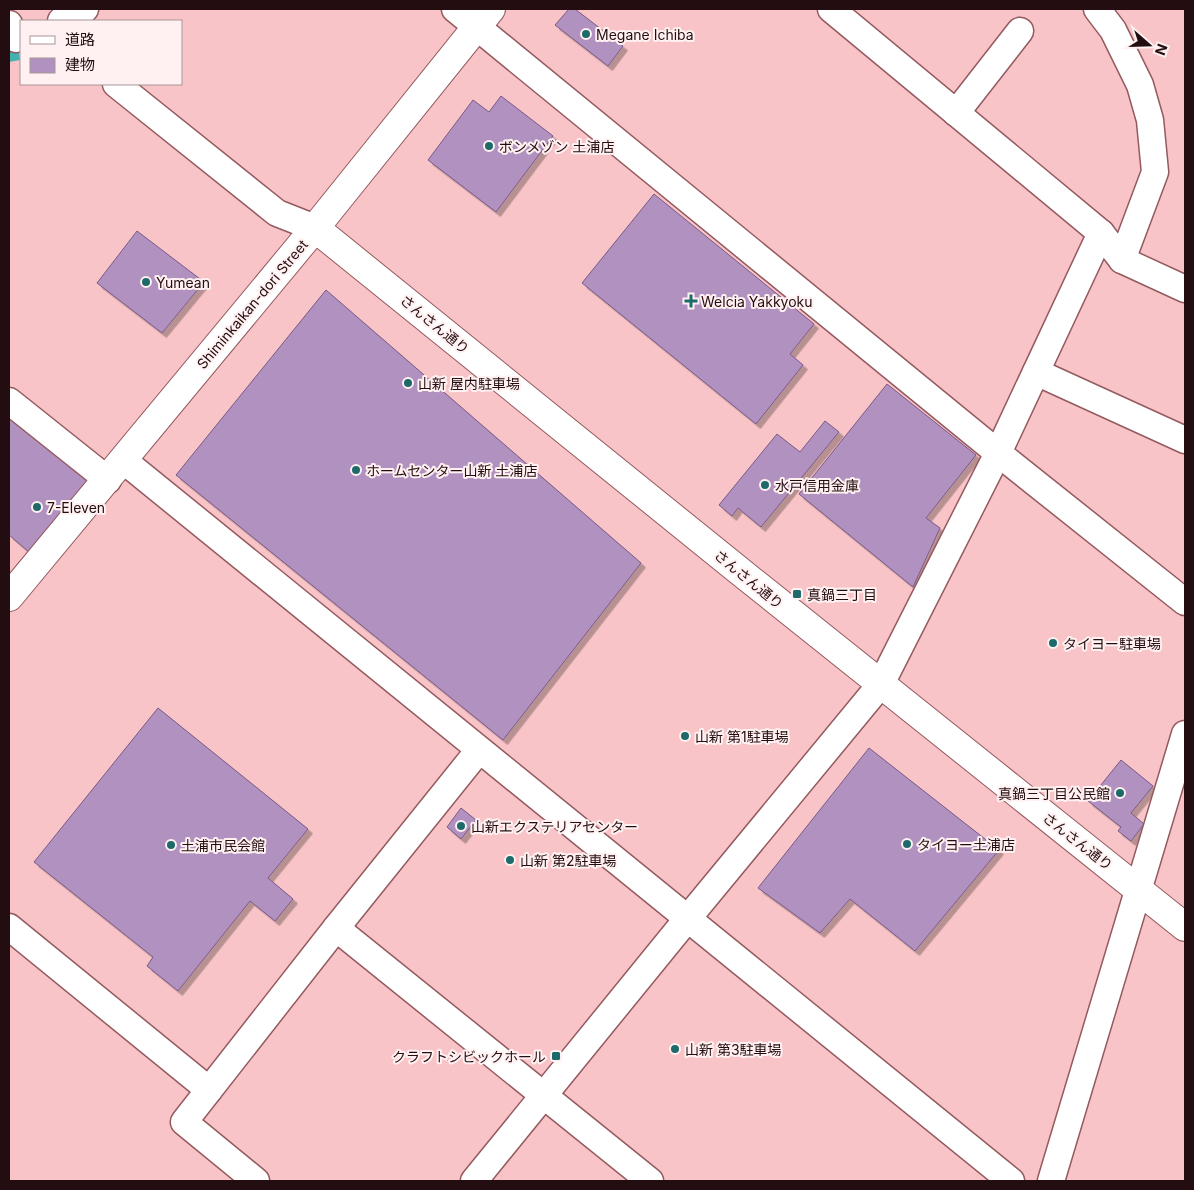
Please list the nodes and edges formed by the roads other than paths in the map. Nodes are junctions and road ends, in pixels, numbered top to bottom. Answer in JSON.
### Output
{"nodes":[{"id":1,"x":85,"y":9,"type":"edge"},
{"id":2,"x":455,"y":9,"type":"edge"},
{"id":3,"x":832,"y":9,"type":"edge"},
{"id":4,"x":1097,"y":9,"type":"edge"},
{"id":5,"x":484,"y":18,"type":"edge"},
{"id":6,"x":63,"y":20,"type":"edge"},
{"id":7,"x":9,"y":24,"type":"edge"},
{"id":8,"x":1020,"y":31,"type":"dead end"},
{"id":9,"x":20,"y":37,"type":"edge"},
{"id":10,"x":117,"y":85,"type":"edge"},
{"id":11,"x":956,"y":113,"type":"junction"},
{"id":12,"x":315,"y":228,"type":"junction"},
{"id":13,"x":1100,"y":233,"type":"junction"},
{"id":14,"x":1122,"y":260,"type":"junction"},
{"id":15,"x":1185,"y":289,"type":"edge"},
{"id":16,"x":1036,"y":372,"type":"junction"},
{"id":17,"x":9,"y":401,"type":"edge"},
{"id":18,"x":1185,"y":440,"type":"edge"},
{"id":19,"x":998,"y":453,"type":"junction"},
{"id":20,"x":115,"y":470,"type":"junction"},
{"id":21,"x":9,"y":598,"type":"edge"},
{"id":22,"x":1185,"y":602,"type":"edge"},
{"id":23,"x":881,"y":684,"type":"junction"},
{"id":24,"x":1185,"y":734,"type":"edge"},
{"id":25,"x":479,"y":750,"type":"junction"},
{"id":26,"x":1175,"y":807,"type":"edge"},
{"id":27,"x":1139,"y":889,"type":"junction"},
{"id":28,"x":688,"y":918,"type":"junction"},
{"id":29,"x":9,"y":927,"type":"edge"},
{"id":30,"x":1185,"y":927,"type":"edge"},
{"id":31,"x":336,"y":928,"type":"junction"},
{"id":32,"x":209,"y":1090,"type":"junction"},
{"id":33,"x":544,"y":1095,"type":"junction"},
{"id":34,"x":256,"y":1181,"type":"edge"},
{"id":35,"x":474,"y":1181,"type":"edge"},
{"id":36,"x":650,"y":1181,"type":"edge"},
{"id":37,"x":1010,"y":1181,"type":"edge"},
{"id":38,"x":1051,"y":1181,"type":"edge"}],
"edges":[{"from":1,"to":6,"type":"street"},
{"from":2,"to":5,"type":"street"},
{"from":3,"to":11,"type":"street"},
{"from":4,"to":14,"type":"street"},
{"from":5,"to":12,"type":"street","name":"Shiminkaikan-dori Street"},
{"from":5,"to":19,"type":"street"},
{"from":7,"to":9,"type":"street"},
{"from":8,"to":11,"type":"street"},
{"from":10,"to":12,"type":"street"},
{"from":11,"to":13,"type":"street"},
{"from":12,"to":20,"type":"street","name":"Shiminkaikan-dori Street"},
{"from":12,"to":23,"type":"street","name":"さんさん通り"},
{"from":13,"to":14,"type":"street"},
{"from":13,"to":16,"type":"street"},
{"from":14,"to":15,"type":"street"},
{"from":16,"to":18,"type":"street"},
{"from":16,"to":19,"type":"street"},
{"from":17,"to":20,"type":"street"},
{"from":19,"to":22,"type":"street"},
{"from":19,"to":23,"type":"street"},
{"from":20,"to":21,"type":"street","name":"Shiminkaikan-dori Street"},
{"from":20,"to":25,"type":"street"},
{"from":23,"to":27,"type":"street","name":"さんさん通り"},
{"from":23,"to":28,"type":"street"},
{"from":24,"to":26,"type":"street"},
{"from":25,"to":28,"type":"street"},
{"from":25,"to":31,"type":"street"},
{"from":26,"to":27,"type":"street"},
{"from":27,"to":30,"type":"street","name":"さんさん通り"},
{"from":27,"to":38,"type":"street"},
{"from":28,"to":33,"type":"street"},
{"from":28,"to":37,"type":"street"},
{"from":29,"to":32,"type":"street"},
{"from":31,"to":32,"type":"street"},
{"from":31,"to":33,"type":"street"},
{"from":32,"to":34,"type":"street"},
{"from":33,"to":35,"type":"street"},
{"from":33,"to":36,"type":"street"}]}
